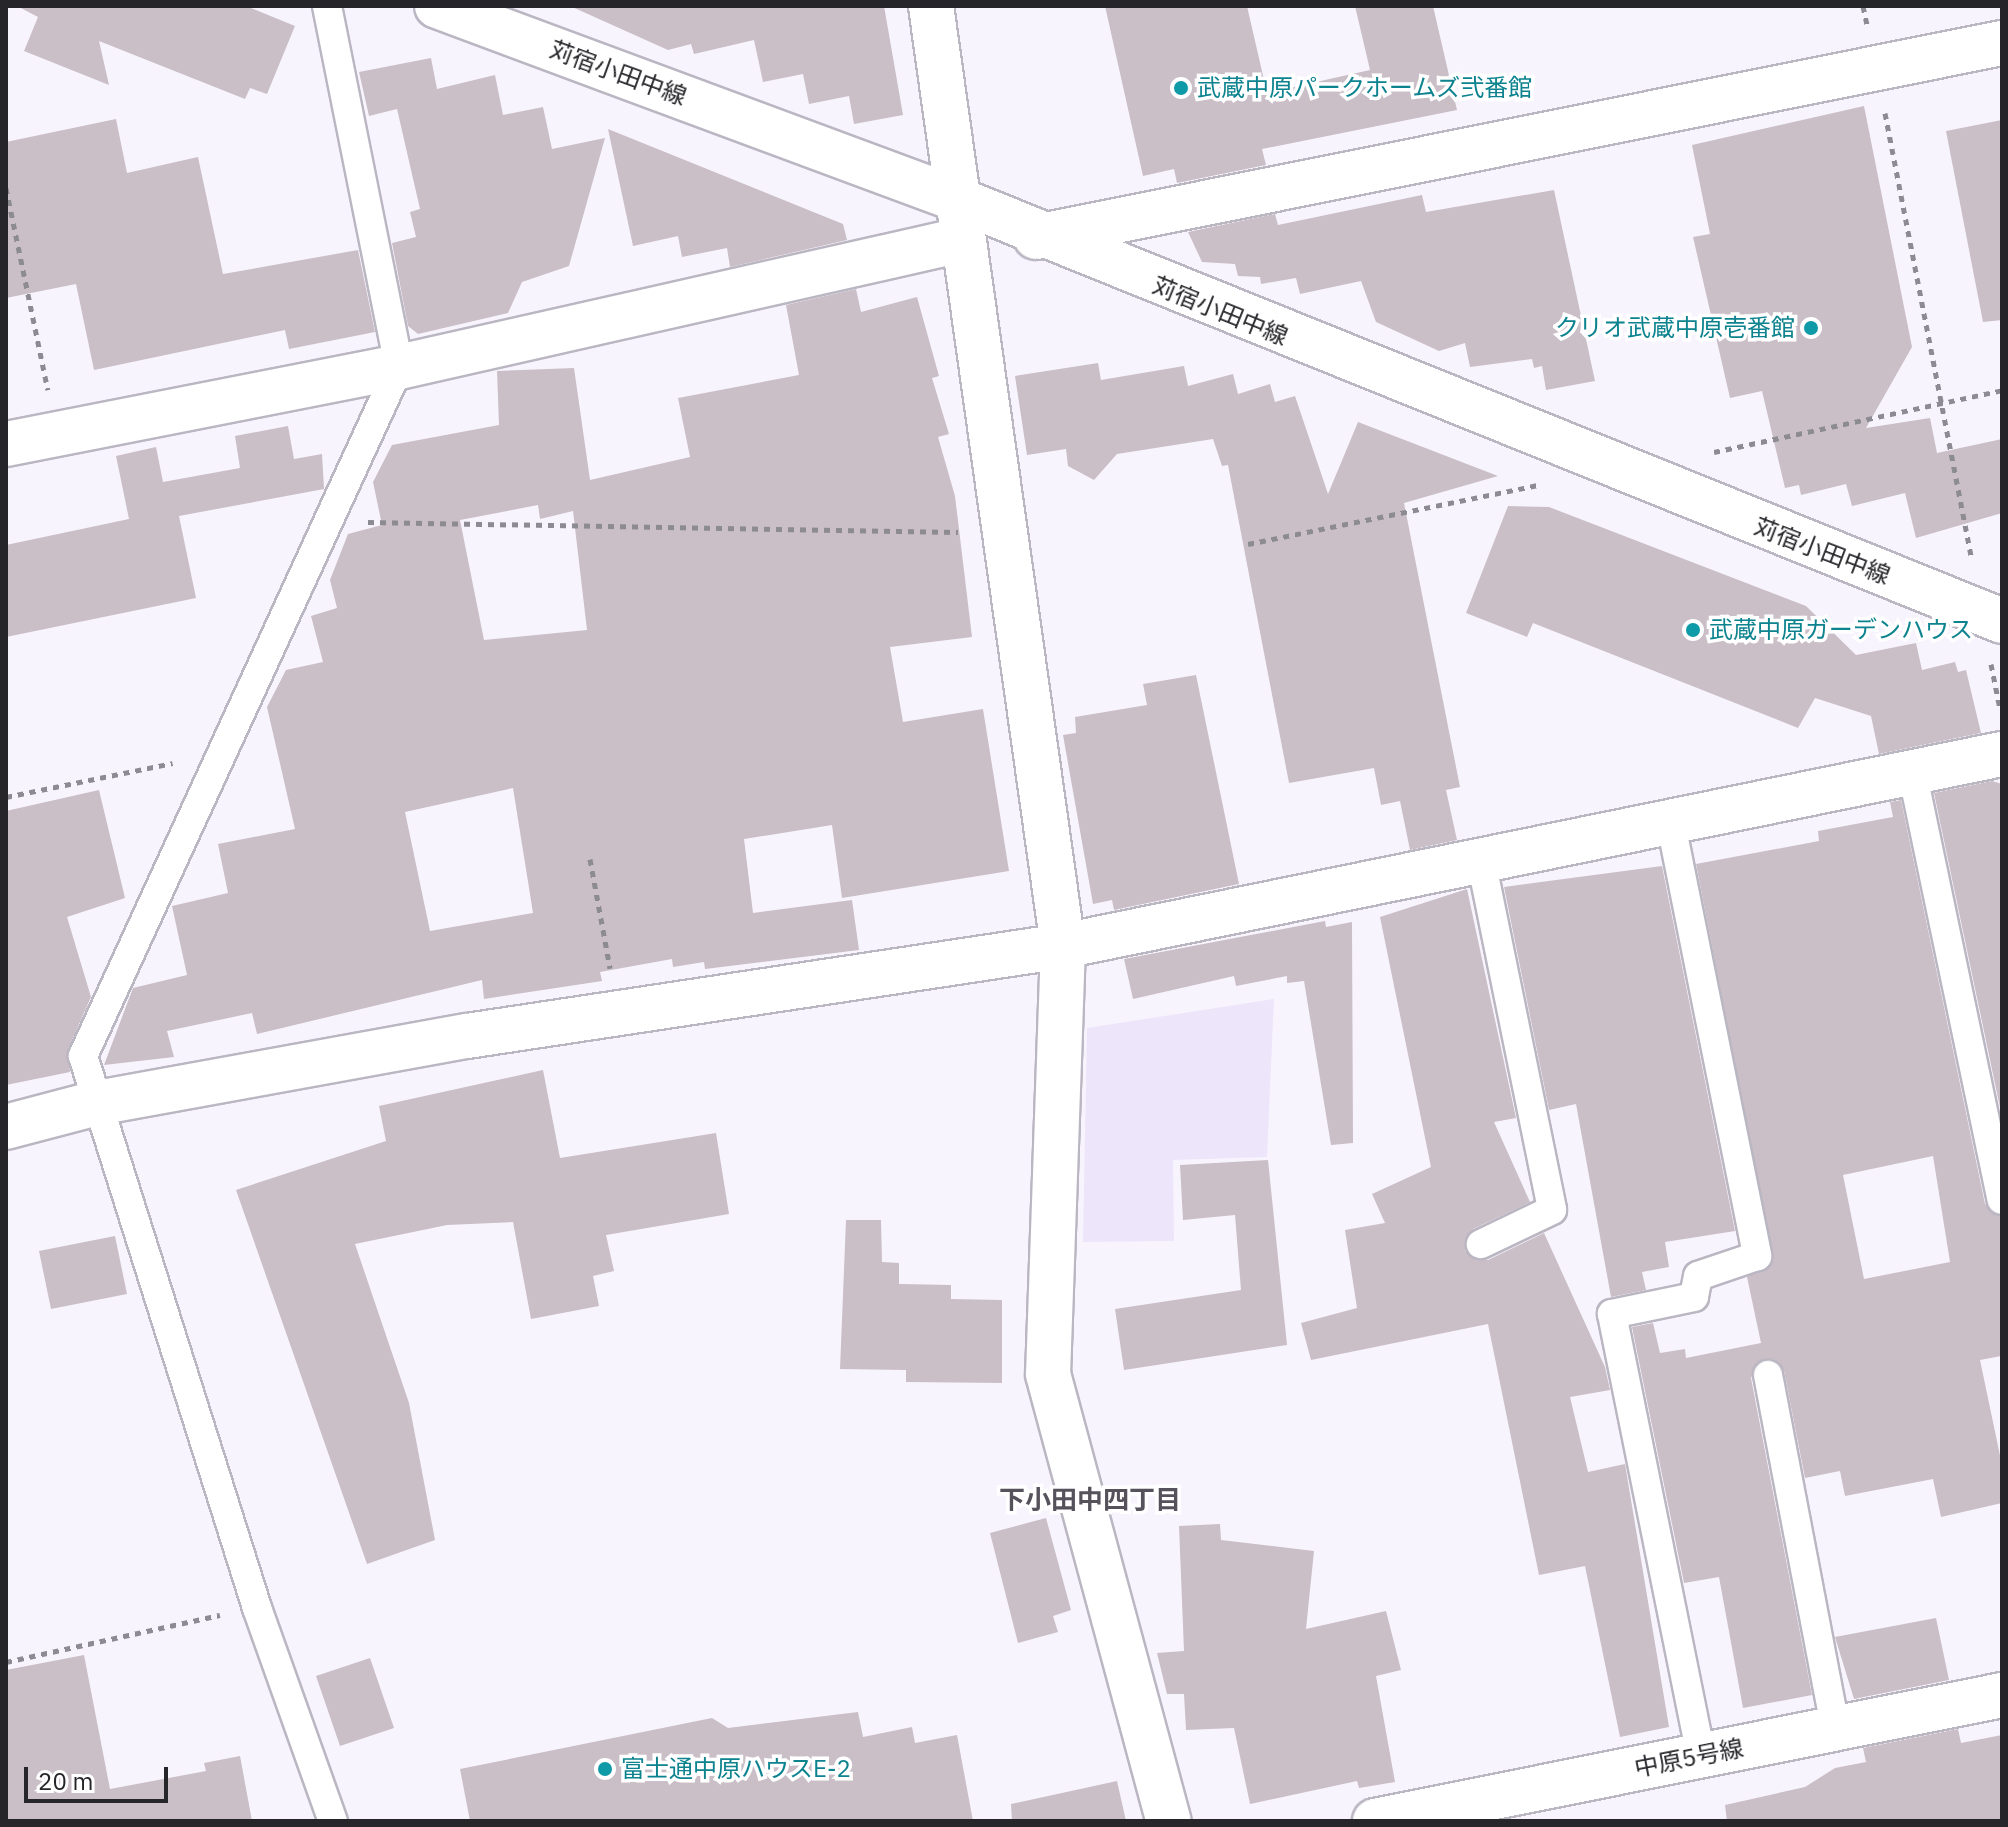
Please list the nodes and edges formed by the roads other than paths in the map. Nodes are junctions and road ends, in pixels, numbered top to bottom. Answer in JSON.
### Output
{"nodes":[{"id":1,"x":327,"y":6,"type":"edge"},
{"id":2,"x":437,"y":6,"type":"edge"},
{"id":3,"x":931,"y":6,"type":"edge"},
{"id":4,"x":2002,"y":43,"type":"edge"},
{"id":5,"x":958,"y":219,"type":"junction"},
{"id":6,"x":1036,"y":237,"type":"junction"},
{"id":7,"x":399,"y":367,"type":"junction"},
{"id":8,"x":6,"y":444,"type":"edge"},
{"id":9,"x":1996,"y":638,"type":"edge"},
{"id":10,"x":2002,"y":754,"type":"edge"},
{"id":11,"x":1912,"y":771,"type":"junction"},
{"id":12,"x":1670,"y":819,"type":"junction"},
{"id":13,"x":1481,"y":860,"type":"junction"},
{"id":14,"x":1063,"y":946,"type":"junction"},
{"id":15,"x":97,"y":1103,"type":"junction"},
{"id":16,"x":6,"y":1127,"type":"edge"},
{"id":17,"x":2002,"y":1200,"type":"edge"},
{"id":18,"x":1481,"y":1244,"type":"dead end"},
{"id":19,"x":1768,"y":1375,"type":"dead end"},
{"id":20,"x":2002,"y":1695,"type":"edge"},
{"id":21,"x":1836,"y":1731,"type":"junction"},
{"id":22,"x":1701,"y":1755,"type":"junction"},
{"id":23,"x":333,"y":1821,"type":"edge"},
{"id":24,"x":1169,"y":1821,"type":"edge"},
{"id":25,"x":1375,"y":1821,"type":"edge"}],
"edges":[{"from":1,"to":7,"type":"lane"},
{"from":2,"to":5,"type":"street","name":"苅宿小田中線"},
{"from":3,"to":5,"type":"street"},
{"from":4,"to":6,"type":"street"},
{"from":5,"to":6,"type":"street","name":"苅宿小田中線"},
{"from":5,"to":7,"type":"street"},
{"from":5,"to":14,"type":"street"},
{"from":6,"to":9,"type":"street","name":"苅宿小田中線"},
{"from":7,"to":8,"type":"street"},
{"from":7,"to":15,"type":"lane"},
{"from":10,"to":11,"type":"street"},
{"from":11,"to":12,"type":"street"},
{"from":11,"to":17,"type":"lane"},
{"from":12,"to":13,"type":"street"},
{"from":12,"to":22,"type":"lane"},
{"from":13,"to":14,"type":"street"},
{"from":13,"to":18,"type":"lane"},
{"from":14,"to":15,"type":"street"},
{"from":14,"to":24,"type":"street"},
{"from":15,"to":16,"type":"street"},
{"from":15,"to":23,"type":"lane"},
{"from":19,"to":21,"type":"lane"},
{"from":20,"to":21,"type":"street","name":"中原5号線"},
{"from":21,"to":22,"type":"street","name":"中原5号線"},
{"from":22,"to":25,"type":"street","name":"中原5号線"}]}
